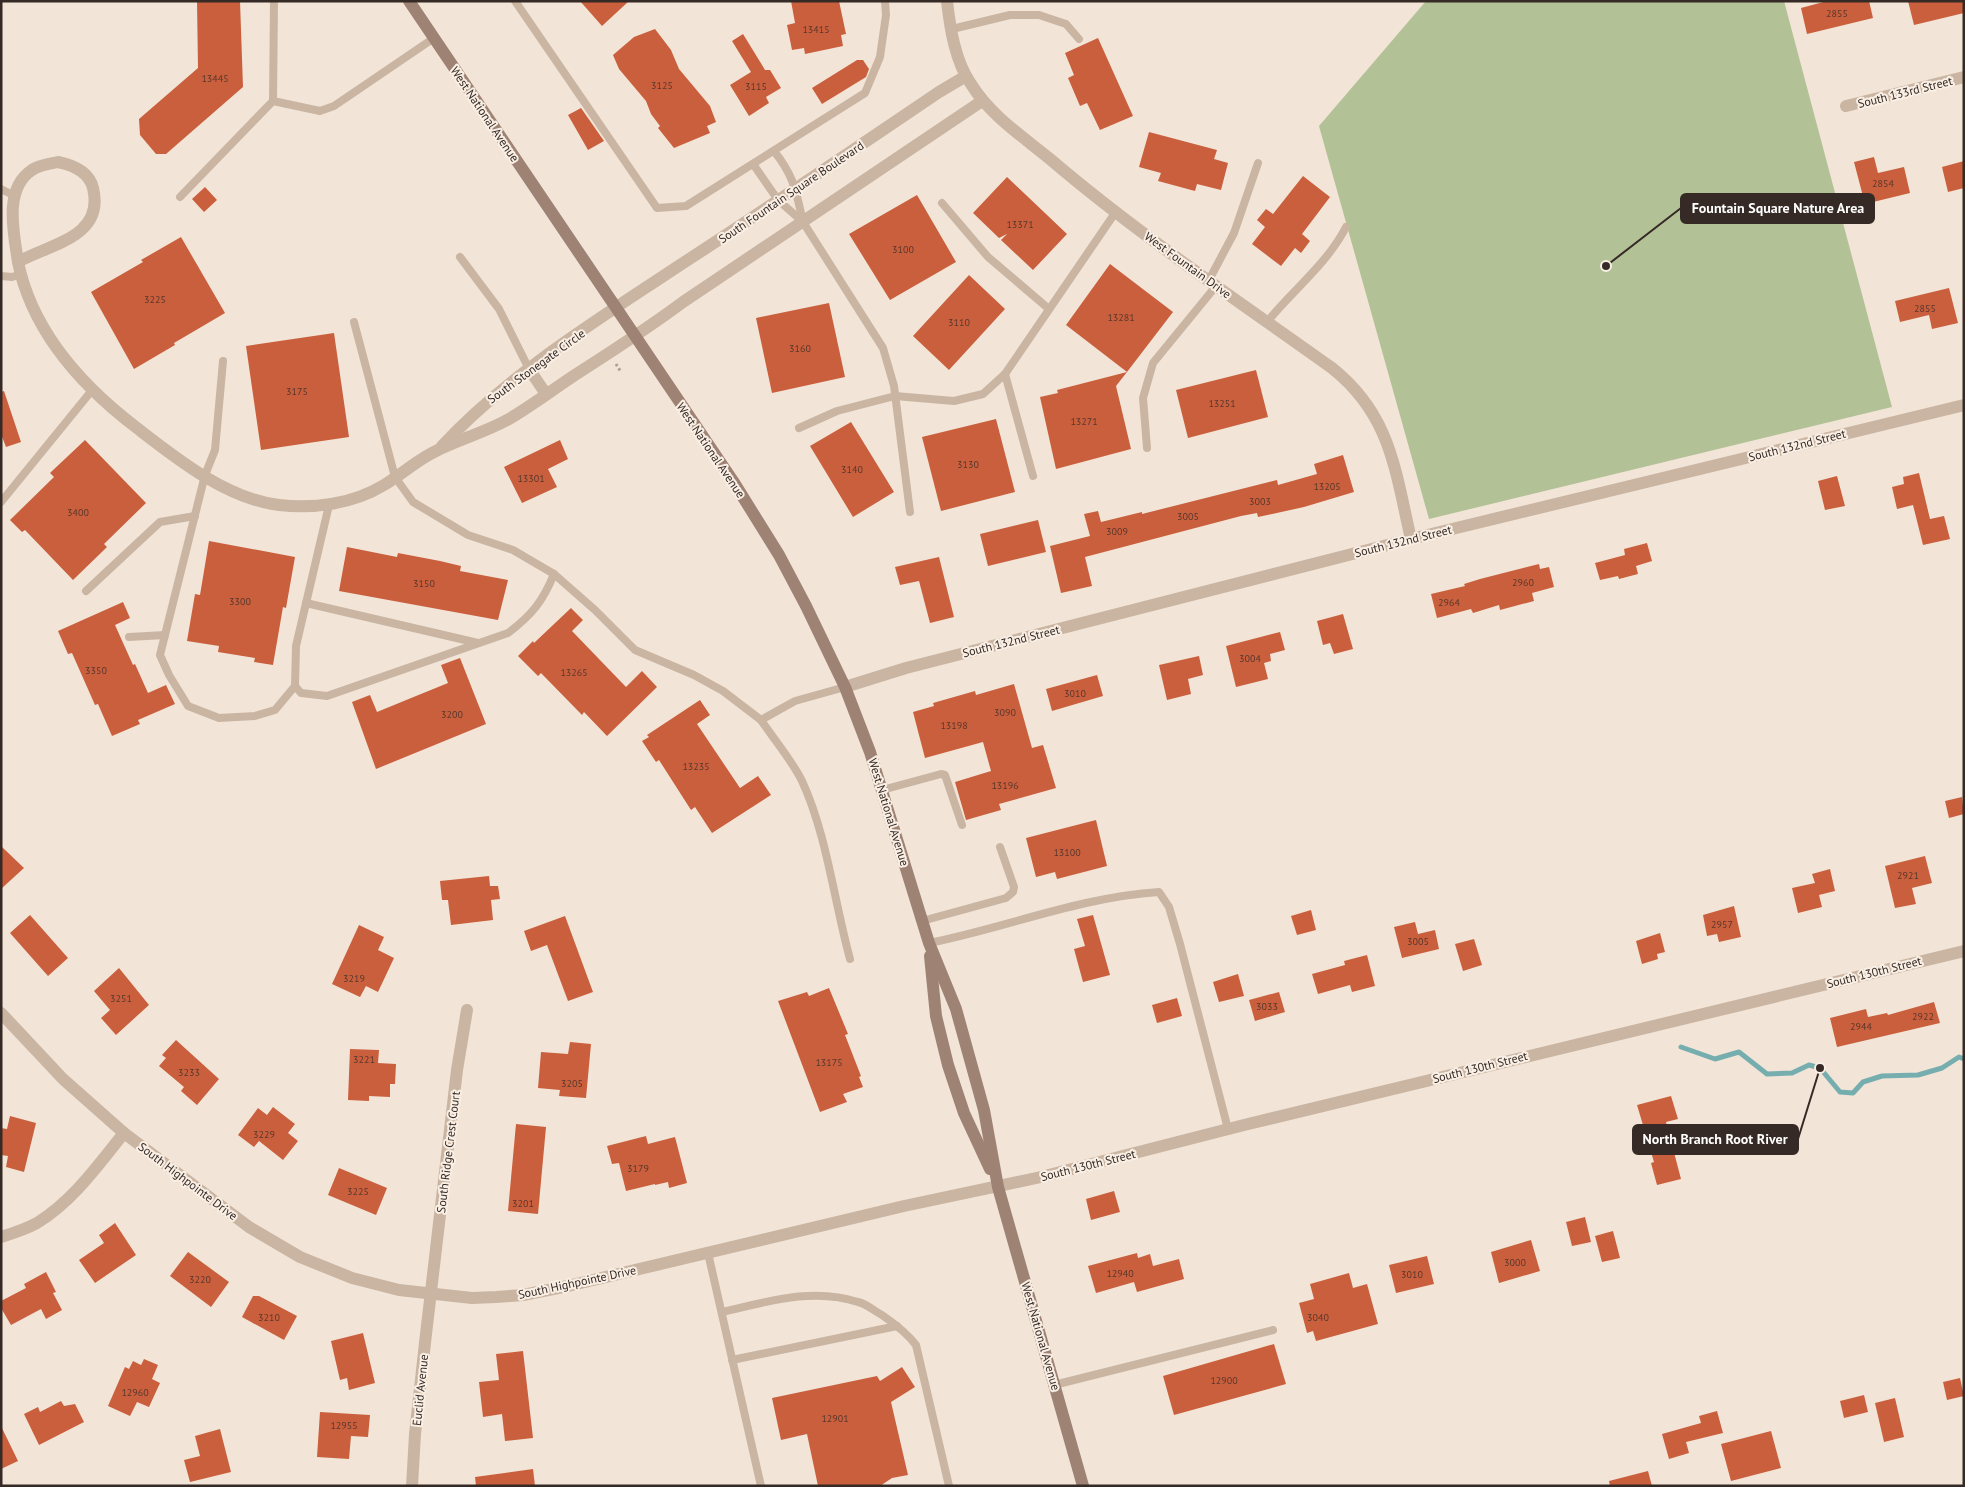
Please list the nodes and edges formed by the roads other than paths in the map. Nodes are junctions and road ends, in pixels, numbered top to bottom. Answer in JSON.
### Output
{"nodes":[{"id":1,"x":274,"y":1,"type":"edge"},
{"id":2,"x":410,"y":1,"type":"edge"},
{"id":3,"x":516,"y":1,"type":"edge"},
{"id":4,"x":885,"y":1,"type":"edge"},
{"id":5,"x":947,"y":1,"type":"edge"},
{"id":6,"x":952,"y":29,"type":"junction"},
{"id":7,"x":434,"y":38,"type":"junction"},
{"id":8,"x":1079,"y":39,"type":"dead end"},
{"id":9,"x":966,"y":76,"type":"junction"},
{"id":10,"x":1964,"y":77,"type":"edge"},
{"id":11,"x":273,"y":101,"type":"junction"},
{"id":12,"x":982,"y":101,"type":"junction"},
{"id":13,"x":1846,"y":106,"type":"dead end"},
{"id":14,"x":774,"y":151,"type":"junction"},
{"id":15,"x":1258,"y":163,"type":"dead end"},
{"id":16,"x":753,"y":164,"type":"junction"},
{"id":17,"x":796,"y":188,"type":"junction"},
{"id":18,"x":1,"y":189,"type":"edge"},
{"id":19,"x":15,"y":196,"type":"junction"},
{"id":20,"x":180,"y":197,"type":"dead end"},
{"id":21,"x":778,"y":200,"type":"junction"},
{"id":22,"x":942,"y":203,"type":"dead end"},
{"id":23,"x":1115,"y":213,"type":"junction"},
{"id":24,"x":803,"y":222,"type":"junction"},
{"id":25,"x":1346,"y":227,"type":"dead end"},
{"id":26,"x":460,"y":257,"type":"dead end"},
{"id":27,"x":20,"y":268,"type":"junction"},
{"id":28,"x":1,"y":276,"type":"edge"},
{"id":29,"x":1213,"y":283,"type":"junction"},
{"id":30,"x":616,"y":308,"type":"junction"},
{"id":31,"x":1049,"y":309,"type":"junction"},
{"id":32,"x":354,"y":322,"type":"dead end"},
{"id":33,"x":1267,"y":322,"type":"junction"},
{"id":34,"x":635,"y":337,"type":"junction"},
{"id":35,"x":223,"y":361,"type":"dead end"},
{"id":36,"x":528,"y":369,"type":"junction"},
{"id":37,"x":1005,"y":374,"type":"junction"},
{"id":38,"x":93,"y":389,"type":"junction"},
{"id":39,"x":546,"y":394,"type":"junction"},
{"id":40,"x":896,"y":396,"type":"junction"},
{"id":41,"x":1964,"y":405,"type":"edge"},
{"id":42,"x":799,"y":428,"type":"dead end"},
{"id":43,"x":1146,"y":448,"type":"dead end"},
{"id":44,"x":438,"y":449,"type":"junction"},
{"id":45,"x":205,"y":475,"type":"junction"},
{"id":46,"x":1033,"y":476,"type":"dead end"},
{"id":47,"x":395,"y":477,"type":"junction"},
{"id":48,"x":1,"y":502,"type":"edge"},
{"id":49,"x":329,"y":505,"type":"junction"},
{"id":50,"x":910,"y":512,"type":"dead end"},
{"id":51,"x":195,"y":516,"type":"junction"},
{"id":52,"x":1412,"y":539,"type":"junction"},
{"id":53,"x":554,"y":574,"type":"junction"},
{"id":54,"x":86,"y":591,"type":"dead end"},
{"id":55,"x":306,"y":603,"type":"junction"},
{"id":56,"x":165,"y":635,"type":"junction"},
{"id":57,"x":129,"y":637,"type":"dead end"},
{"id":58,"x":478,"y":643,"type":"junction"},
{"id":59,"x":295,"y":686,"type":"junction"},
{"id":60,"x":846,"y":687,"type":"junction"},
{"id":61,"x":761,"y":720,"type":"junction"},
{"id":62,"x":882,"y":790,"type":"junction"},
{"id":63,"x":962,"y":825,"type":"dead end"},
{"id":64,"x":1000,"y":847,"type":"dead end"},
{"id":65,"x":922,"y":921,"type":"junction"},
{"id":66,"x":928,"y":943,"type":"junction"},
{"id":67,"x":1964,"y":951,"type":"edge"},
{"id":68,"x":850,"y":959,"type":"dead end"},
{"id":69,"x":467,"y":1010,"type":"dead end"},
{"id":70,"x":1,"y":1013,"type":"edge"},
{"id":71,"x":1228,"y":1129,"type":"junction"},
{"id":72,"x":124,"y":1133,"type":"junction"},
{"id":73,"x":998,"y":1187,"type":"junction"},
{"id":74,"x":1,"y":1237,"type":"edge"},
{"id":75,"x":708,"y":1253,"type":"junction"},
{"id":76,"x":431,"y":1294,"type":"junction"},
{"id":77,"x":722,"y":1312,"type":"junction"},
{"id":78,"x":897,"y":1326,"type":"junction"},
{"id":79,"x":1273,"y":1330,"type":"dead end"},
{"id":80,"x":732,"y":1360,"type":"junction"},
{"id":81,"x":1054,"y":1385,"type":"junction"},
{"id":82,"x":412,"y":1486,"type":"edge"},
{"id":83,"x":761,"y":1486,"type":"edge"},
{"id":84,"x":949,"y":1486,"type":"edge"},
{"id":85,"x":1082,"y":1486,"type":"edge"}],
"edges":[{"from":1,"to":11,"type":"lane"},
{"from":2,"to":7,"type":"main road","name":"West National Avenue"},
{"from":3,"to":16,"type":"lane"},
{"from":4,"to":14,"type":"lane"},
{"from":5,"to":6,"type":"street","name":"West Fountain Drive"},
{"from":6,"to":8,"type":"lane"},
{"from":6,"to":9,"type":"street","name":"West Fountain Drive"},
{"from":7,"to":11,"type":"lane"},
{"from":7,"to":30,"type":"main road","name":"West National Avenue"},
{"from":9,"to":12,"type":"street","name":"West Fountain Drive"},
{"from":9,"to":17,"type":"street","name":"South Fountain Square Boulevard"},
{"from":10,"to":13,"type":"street","name":"South 133rd Street"},
{"from":11,"to":20,"type":"lane"},
{"from":12,"to":23,"type":"street","name":"West Fountain Drive"},
{"from":12,"to":24,"type":"street"},
{"from":14,"to":16,"type":"lane"},
{"from":14,"to":17,"type":"lane"},
{"from":15,"to":29,"type":"lane"},
{"from":16,"to":21,"type":"lane"},
{"from":17,"to":21,"type":"street","name":"South Fountain Square Boulevard"},
{"from":17,"to":24,"type":"lane"},
{"from":18,"to":19,"type":"lane"},
{"from":19,"to":27,"type":"street","name":"South Stonegate Circle"},
{"from":19,"to":27,"type":"street","name":"South Stonegate Circle"},
{"from":21,"to":24,"type":"lane"},
{"from":21,"to":30,"type":"street","name":"South Fountain Square Boulevard"},
{"from":22,"to":31,"type":"lane"},
{"from":23,"to":29,"type":"street","name":"West Fountain Drive"},
{"from":23,"to":31,"type":"lane"},
{"from":24,"to":34,"type":"street"},
{"from":24,"to":40,"type":"lane"},
{"from":25,"to":33,"type":"lane"},
{"from":26,"to":36,"type":"lane"},
{"from":27,"to":28,"type":"lane"},
{"from":27,"to":38,"type":"street","name":"South Stonegate Circle"},
{"from":29,"to":33,"type":"street","name":"West Fountain Drive"},
{"from":29,"to":43,"type":"lane"},
{"from":30,"to":34,"type":"main road","name":"West National Avenue"},
{"from":30,"to":36,"type":"street","name":"South Stonegate Circle"},
{"from":31,"to":37,"type":"lane"},
{"from":32,"to":47,"type":"lane"},
{"from":33,"to":52,"type":"street","name":"West Fountain Drive"},
{"from":34,"to":39,"type":"street","name":"South Stonegate Circle"},
{"from":34,"to":60,"type":"main road","name":"West National Avenue"},
{"from":35,"to":45,"type":"lane"},
{"from":36,"to":39,"type":"street"},
{"from":36,"to":44,"type":"street","name":"South Stonegate Circle"},
{"from":37,"to":40,"type":"lane"},
{"from":37,"to":46,"type":"lane"},
{"from":38,"to":45,"type":"street","name":"South Stonegate Circle"},
{"from":38,"to":48,"type":"lane"},
{"from":39,"to":44,"type":"street","name":"South Stonegate Circle"},
{"from":40,"to":42,"type":"lane"},
{"from":40,"to":50,"type":"lane"},
{"from":41,"to":52,"type":"street","name":"South 132nd Street"},
{"from":44,"to":47,"type":"street","name":"South Stonegate Circle"},
{"from":45,"to":49,"type":"street","name":"South Stonegate Circle"},
{"from":45,"to":51,"type":"lane"},
{"from":47,"to":49,"type":"street","name":"South Stonegate Circle"},
{"from":47,"to":53,"type":"lane"},
{"from":49,"to":55,"type":"lane"},
{"from":51,"to":54,"type":"lane"},
{"from":51,"to":56,"type":"lane"},
{"from":52,"to":60,"type":"street","name":"South 132nd Street"},
{"from":53,"to":58,"type":"lane"},
{"from":53,"to":61,"type":"lane"},
{"from":55,"to":58,"type":"lane"},
{"from":55,"to":59,"type":"lane"},
{"from":56,"to":57,"type":"lane"},
{"from":56,"to":59,"type":"lane"},
{"from":58,"to":59,"type":"lane"},
{"from":60,"to":61,"type":"lane"},
{"from":60,"to":62,"type":"main road","name":"West National Avenue"},
{"from":61,"to":68,"type":"lane"},
{"from":62,"to":63,"type":"lane"},
{"from":62,"to":65,"type":"main road","name":"West National Avenue"},
{"from":64,"to":65,"type":"lane"},
{"from":65,"to":66,"type":"main road","name":"West National Avenue"},
{"from":66,"to":71,"type":"lane"},
{"from":66,"to":73,"type":"main road","name":"West National Avenue"},
{"from":66,"to":73,"type":"main road","name":"West National Avenue"},
{"from":67,"to":71,"type":"street","name":"South 130th Street"},
{"from":69,"to":76,"type":"street","name":"South Ridge Crest Court"},
{"from":70,"to":72,"type":"street","name":"South Highpointe Drive"},
{"from":71,"to":73,"type":"street","name":"South 130th Street"},
{"from":72,"to":74,"type":"street"},
{"from":72,"to":76,"type":"street","name":"South Highpointe Drive"},
{"from":73,"to":75,"type":"street","name":"South Highpointe Drive"},
{"from":73,"to":81,"type":"main road","name":"West National Avenue"},
{"from":75,"to":76,"type":"street","name":"South Highpointe Drive"},
{"from":75,"to":77,"type":"lane"},
{"from":76,"to":82,"type":"street","name":"Euclid Avenue"},
{"from":77,"to":78,"type":"lane"},
{"from":77,"to":80,"type":"lane"},
{"from":78,"to":80,"type":"lane"},
{"from":78,"to":84,"type":"lane"},
{"from":79,"to":81,"type":"lane"},
{"from":80,"to":83,"type":"lane"},
{"from":81,"to":85,"type":"main road","name":"West National Avenue"}]}
